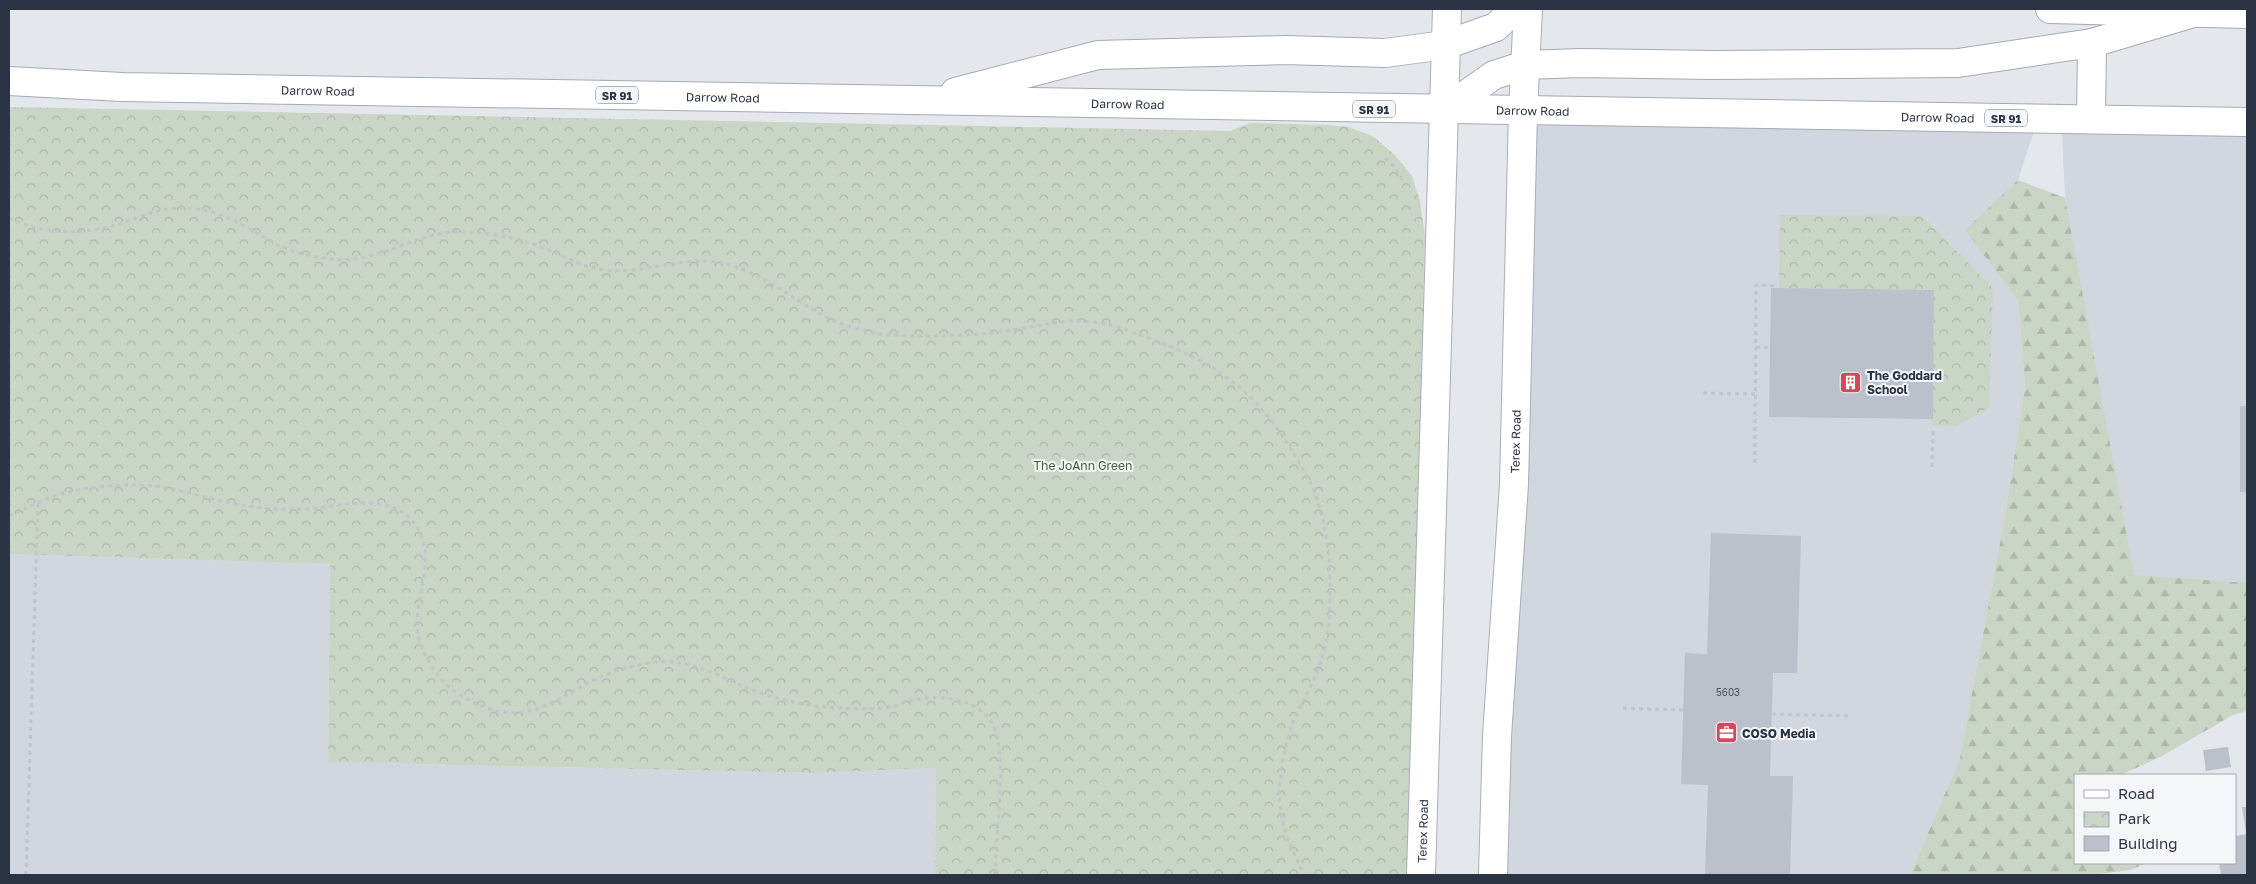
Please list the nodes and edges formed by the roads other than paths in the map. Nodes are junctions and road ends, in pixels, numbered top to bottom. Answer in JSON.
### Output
{"nodes":[{"id":1,"x":1447,"y":9,"type":"edge"},
{"id":2,"x":1514,"y":9,"type":"edge"},
{"id":3,"x":1528,"y":9,"type":"edge"},
{"id":4,"x":2050,"y":9,"type":"edge"},
{"id":5,"x":2194,"y":12,"type":"junction"},
{"id":6,"x":2247,"y":14,"type":"edge"},
{"id":7,"x":2092,"y":43,"type":"junction"},
{"id":8,"x":1445,"y":46,"type":"junction"},
{"id":9,"x":1525,"y":65,"type":"junction"},
{"id":10,"x":9,"y":81,"type":"edge"},
{"id":11,"x":920,"y":101,"type":"junction"},
{"id":12,"x":1444,"y":110,"type":"junction"},
{"id":13,"x":1522,"y":111,"type":"junction"},
{"id":14,"x":2091,"y":120,"type":"junction"},
{"id":15,"x":2247,"y":122,"type":"edge"},
{"id":16,"x":1421,"y":875,"type":"edge"},
{"id":17,"x":1493,"y":875,"type":"edge"}],
"edges":[{"from":1,"to":8,"type":"main road","name":"Terex Road"},
{"from":2,"to":8,"type":"main road"},
{"from":3,"to":9,"type":"main road","name":"Terex Road"},
{"from":4,"to":5,"type":"main road"},
{"from":5,"to":6,"type":"main road"},
{"from":5,"to":7,"type":"main road"},
{"from":7,"to":9,"type":"main road"},
{"from":7,"to":14,"type":"main road"},
{"from":8,"to":11,"type":"main road"},
{"from":8,"to":12,"type":"main road","name":"Terex Road"},
{"from":9,"to":12,"type":"main road"},
{"from":9,"to":13,"type":"main road","name":"Terex Road"},
{"from":10,"to":11,"type":"main road","name":"Darrow Road","number":"SR 91"},
{"from":11,"to":12,"type":"main road","name":"Darrow Road","number":"SR 91"},
{"from":12,"to":13,"type":"main road","name":"Darrow Road","number":"SR 91"},
{"from":12,"to":16,"type":"main road","name":"Terex Road"},
{"from":13,"to":14,"type":"main road","name":"Darrow Road","number":"SR 91"},
{"from":13,"to":17,"type":"main road","name":"Terex Road"},
{"from":14,"to":15,"type":"main road","name":"Darrow Road","number":"SR 91"}]}
